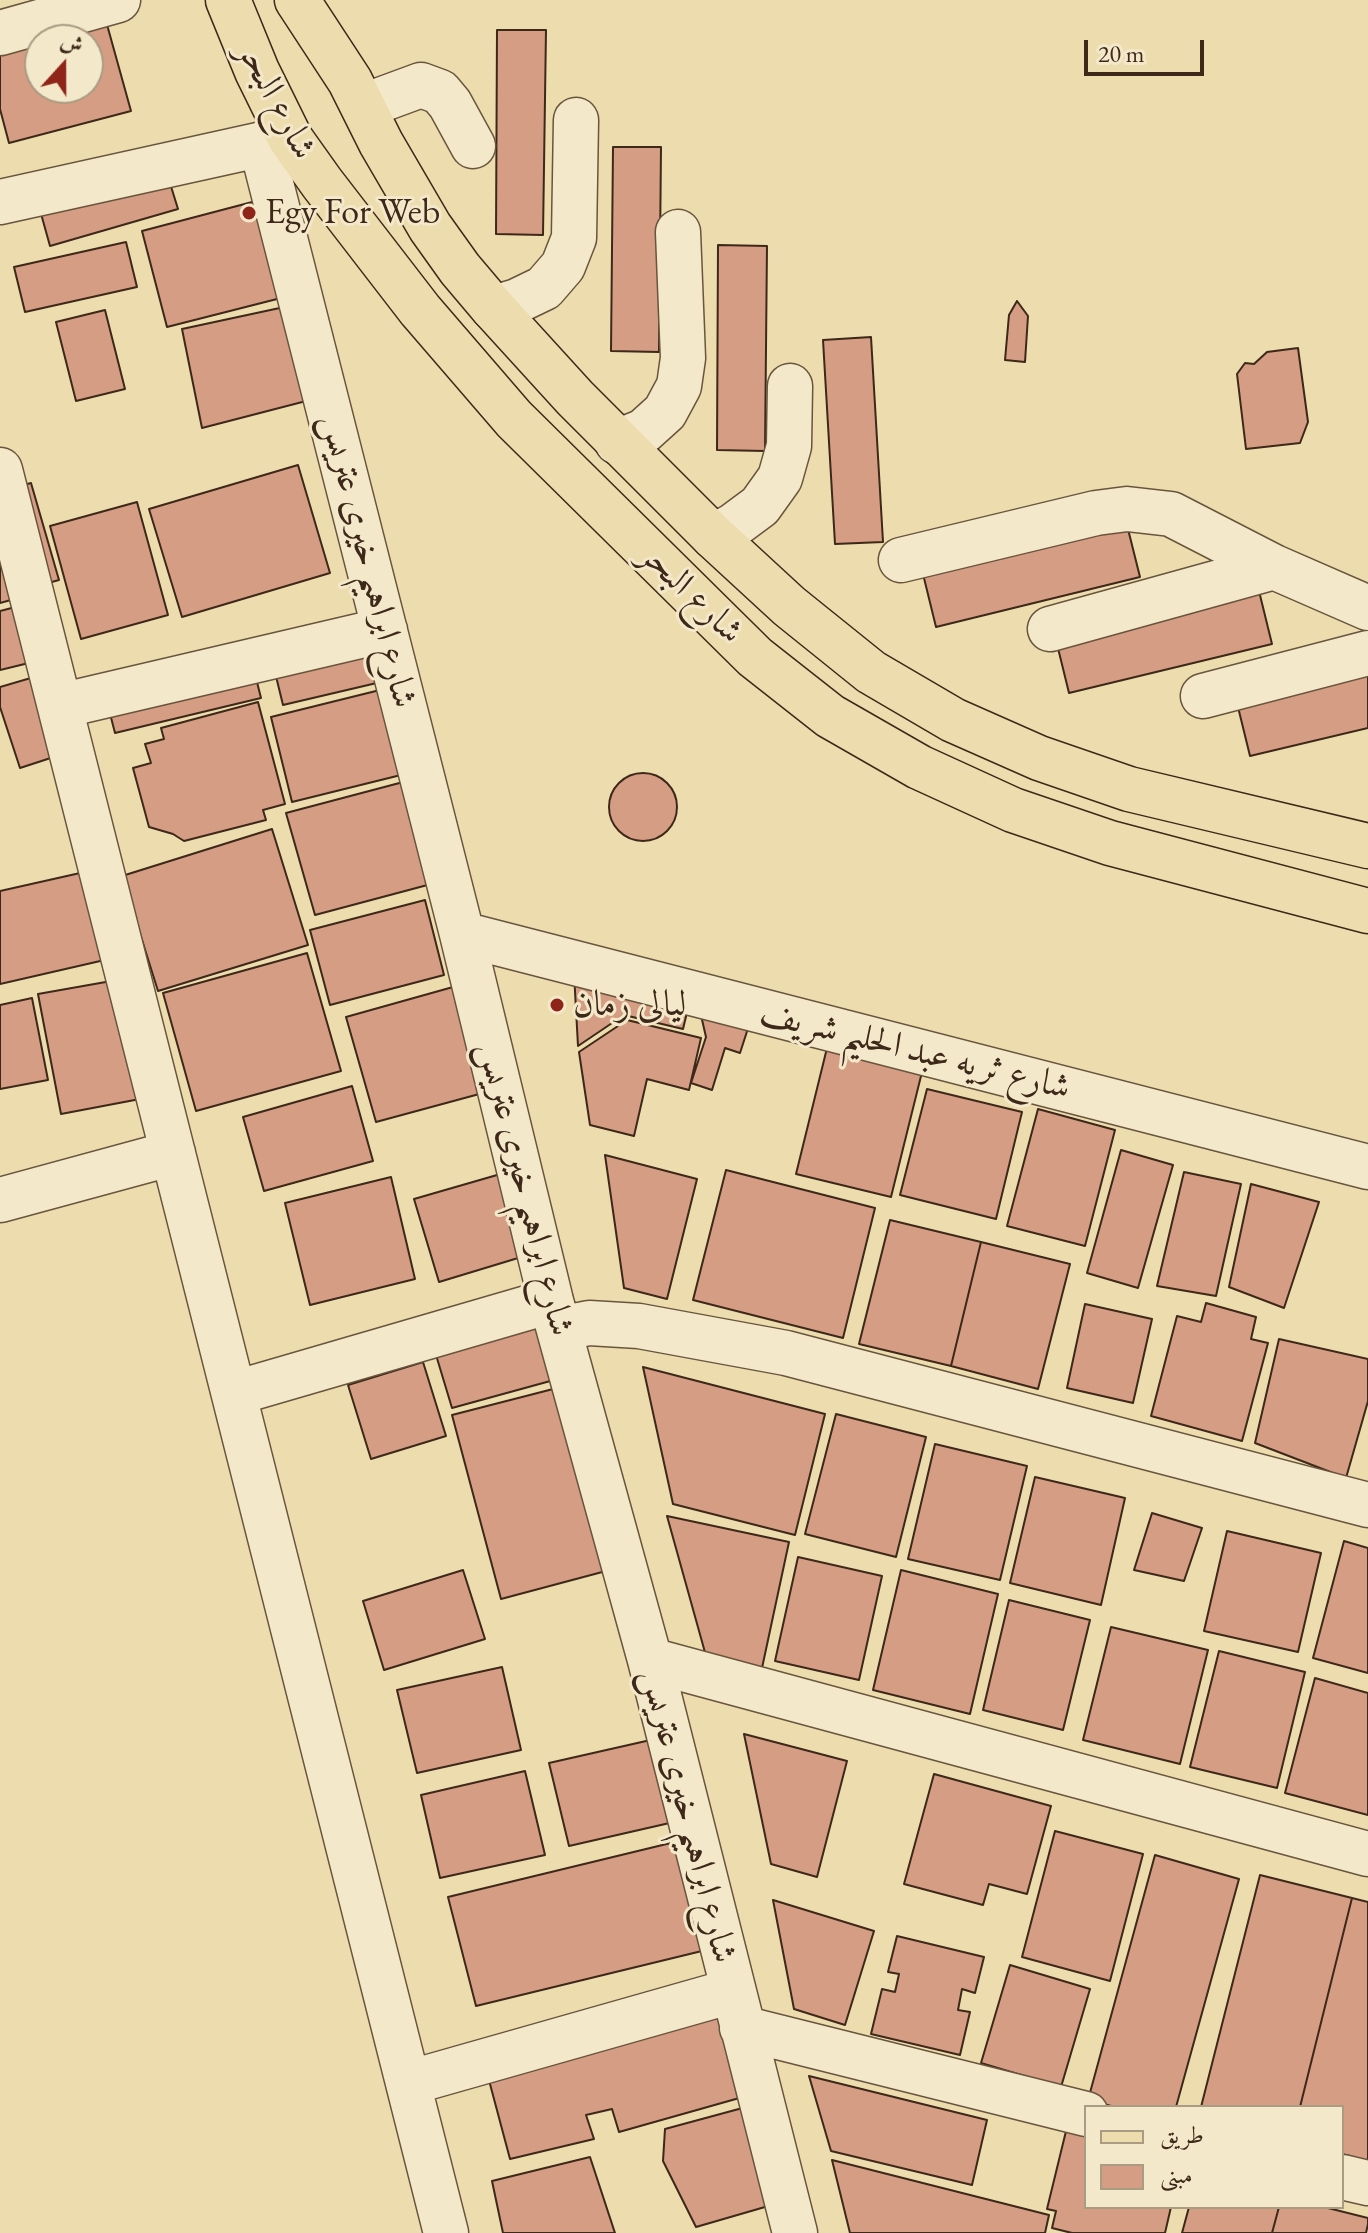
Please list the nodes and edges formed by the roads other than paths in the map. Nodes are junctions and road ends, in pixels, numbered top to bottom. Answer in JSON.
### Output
{"nodes":[{"id":1,"x":118,"y":0,"type":"edge"},
{"id":2,"x":228,"y":0,"type":"edge"},
{"id":3,"x":307,"y":16,"type":"edge"},
{"id":4,"x":0,"y":33,"type":"edge"},
{"id":5,"x":257,"y":71,"type":"junction"},
{"id":6,"x":576,"y":120,"type":"dead end"},
{"id":7,"x":372,"y":125,"type":"junction"},
{"id":8,"x":276,"y":141,"type":"junction"},
{"id":9,"x":473,"y":146,"type":"dead end"},
{"id":10,"x":322,"y":183,"type":"junction"},
{"id":11,"x":0,"y":202,"type":"edge"},
{"id":12,"x":678,"y":232,"type":"dead end"},
{"id":13,"x":493,"y":308,"type":"junction"},
{"id":14,"x":790,"y":386,"type":"dead end"},
{"id":15,"x":617,"y":442,"type":"junction"},
{"id":16,"x":0,"y":470,"type":"edge"},
{"id":17,"x":713,"y":536,"type":"junction"},
{"id":18,"x":901,"y":560,"type":"dead end"},
{"id":19,"x":1274,"y":567,"type":"junction"},
{"id":20,"x":1368,"y":608,"type":"edge"},
{"id":21,"x":1050,"y":629,"type":"dead end"},
{"id":22,"x":385,"y":630,"type":"junction"},
{"id":23,"x":1368,"y":653,"type":"edge"},
{"id":24,"x":1203,"y":696,"type":"dead end"},
{"id":25,"x":60,"y":706,"type":"junction"},
{"id":26,"x":1368,"y":846,"type":"edge"},
{"id":27,"x":1368,"y":911,"type":"edge"},
{"id":28,"x":462,"y":934,"type":"junction"},
{"id":29,"x":173,"y":1153,"type":"junction"},
{"id":30,"x":1368,"y":1167,"type":"edge"},
{"id":31,"x":0,"y":1200,"type":"edge"},
{"id":32,"x":555,"y":1315,"type":"junction"},
{"id":33,"x":235,"y":1393,"type":"junction"},
{"id":34,"x":1368,"y":1505,"type":"edge"},
{"id":35,"x":650,"y":1660,"type":"junction"},
{"id":36,"x":1368,"y":1854,"type":"edge"},
{"id":37,"x":737,"y":2010,"type":"junction"},
{"id":38,"x":408,"y":2083,"type":"junction"},
{"id":39,"x":1084,"y":2113,"type":"edge"},
{"id":40,"x":1344,"y":2177,"type":"edge"},
{"id":41,"x":1368,"y":2183,"type":"edge"},
{"id":42,"x":446,"y":2233,"type":"edge"},
{"id":43,"x":795,"y":2233,"type":"edge"}],
"edges":[{"from":1,"to":4,"type":"street"},
{"from":2,"to":5,"type":"main road","name":"شارع البحر"},
{"from":3,"to":5,"type":"main road"},
{"from":3,"to":7,"type":"main road","name":"شارع البحر"},
{"from":5,"to":8,"type":"main road","name":"شارع البحر"},
{"from":6,"to":13,"type":"street"},
{"from":7,"to":9,"type":"street"},
{"from":7,"to":10,"type":"main road"},
{"from":7,"to":13,"type":"main road","name":"شارع البحر"},
{"from":8,"to":10,"type":"main road","name":"شارع البحر"},
{"from":8,"to":11,"type":"street"},
{"from":8,"to":22,"type":"street","name":"شارع ابراهيم خيرى عتريس"},
{"from":10,"to":27,"type":"main road","name":"شارع البحر"},
{"from":12,"to":15,"type":"street"},
{"from":13,"to":15,"type":"main road","name":"شارع البحر"},
{"from":14,"to":17,"type":"street"},
{"from":15,"to":17,"type":"main road","name":"شارع البحر"},
{"from":16,"to":25,"type":"street"},
{"from":17,"to":26,"type":"main road","name":"شارع البحر"},
{"from":18,"to":19,"type":"street"},
{"from":19,"to":20,"type":"street"},
{"from":19,"to":21,"type":"street"},
{"from":22,"to":25,"type":"street"},
{"from":22,"to":28,"type":"street","name":"شارع ابراهيم خيرى عتريس"},
{"from":23,"to":24,"type":"street"},
{"from":25,"to":29,"type":"street"},
{"from":28,"to":30,"type":"street","name":"شارع ثريه عبد الحليم شريف"},
{"from":28,"to":32,"type":"street","name":"شارع ابراهيم خيرى عتريس"},
{"from":29,"to":31,"type":"street"},
{"from":29,"to":33,"type":"street"},
{"from":32,"to":33,"type":"street"},
{"from":32,"to":34,"type":"street"},
{"from":32,"to":35,"type":"street","name":"شارع ابراهيم خيرى عتريس"},
{"from":33,"to":38,"type":"street"},
{"from":35,"to":36,"type":"street"},
{"from":35,"to":37,"type":"street","name":"شارع ابراهيم خيرى عتريس"},
{"from":37,"to":38,"type":"street"},
{"from":37,"to":39,"type":"street"},
{"from":37,"to":43,"type":"street","name":"شارع ابراهيم خيرى عتريس"},
{"from":38,"to":42,"type":"street"},
{"from":40,"to":41,"type":"street"}]}
